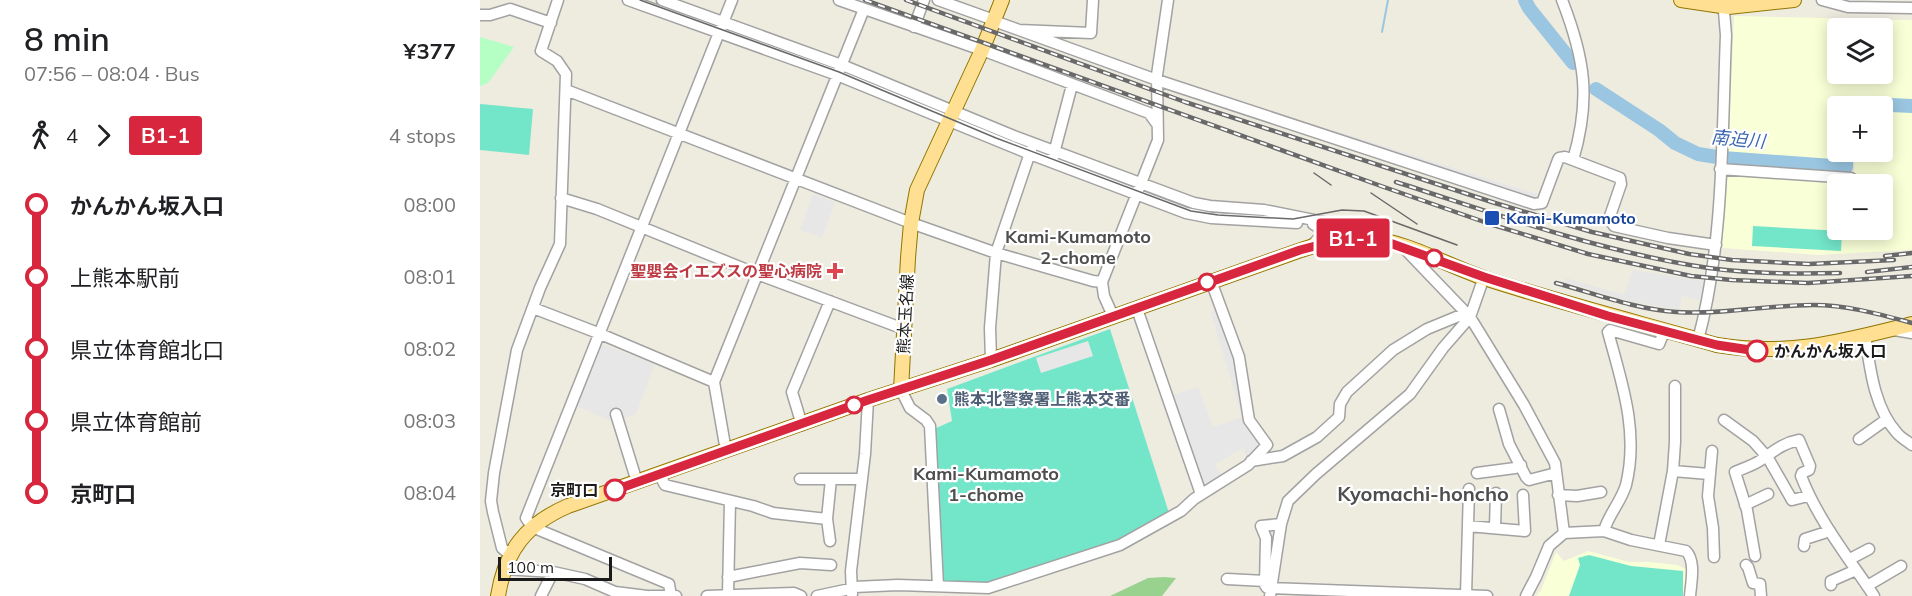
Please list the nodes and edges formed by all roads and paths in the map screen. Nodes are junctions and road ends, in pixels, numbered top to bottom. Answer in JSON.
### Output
{"nodes":[{"id":1,"x":558,"y":0,"type":"edge"},
{"id":2,"x":628,"y":0,"type":"edge"},
{"id":3,"x":662,"y":0,"type":"edge"},
{"id":4,"x":732,"y":0,"type":"edge"},
{"id":5,"x":839,"y":0,"type":"edge"},
{"id":6,"x":924,"y":0,"type":"edge"},
{"id":7,"x":938,"y":0,"type":"edge"},
{"id":8,"x":1002,"y":0,"type":"edge"},
{"id":9,"x":1093,"y":0,"type":"edge"},
{"id":10,"x":1168,"y":0,"type":"edge"},
{"id":11,"x":1562,"y":0,"type":"edge"},
{"id":12,"x":1681,"y":0,"type":"edge"},
{"id":13,"x":1794,"y":0,"type":"edge"},
{"id":14,"x":1822,"y":0,"type":"edge"},
{"id":15,"x":1723,"y":3,"type":"edge"},
{"id":16,"x":1912,"y":8,"type":"edge"},
{"id":17,"x":864,"y":9,"type":"junction"},
{"id":18,"x":480,"y":15,"type":"edge"},
{"id":19,"x":994,"y":21,"type":"junction"},
{"id":20,"x":551,"y":23,"type":"junction"},
{"id":21,"x":914,"y":27,"type":"junction"},
{"id":22,"x":722,"y":28,"type":"junction"},
{"id":23,"x":1019,"y":30,"type":"junction"},
{"id":24,"x":982,"y":50,"type":"junction"},
{"id":25,"x":839,"y":70,"type":"junction"},
{"id":26,"x":1157,"y":80,"type":"junction"},
{"id":27,"x":1072,"y":85,"type":"junction"},
{"id":28,"x":566,"y":90,"type":"junction"},
{"id":29,"x":951,"y":117,"type":"junction"},
{"id":30,"x":1157,"y":124,"type":"junction"},
{"id":31,"x":678,"y":132,"type":"junction"},
{"id":32,"x":1032,"y":149,"type":"junction"},
{"id":33,"x":1053,"y":157,"type":"junction"},
{"id":34,"x":1573,"y":160,"type":"junction"},
{"id":35,"x":1720,"y":167,"type":"junction"},
{"id":36,"x":1827,"y":176,"type":"edge"},
{"id":37,"x":796,"y":177,"type":"junction"},
{"id":38,"x":1140,"y":189,"type":"junction"},
{"id":39,"x":561,"y":198,"type":"junction"},
{"id":40,"x":911,"y":222,"type":"junction"},
{"id":41,"x":1313,"y":224,"type":"junction"},
{"id":42,"x":1334,"y":224,"type":"junction"},
{"id":43,"x":642,"y":227,"type":"junction"},
{"id":44,"x":1366,"y":238,"type":"junction"},
{"id":45,"x":1716,"y":245,"type":"junction"},
{"id":46,"x":1402,"y":246,"type":"junction"},
{"id":47,"x":1310,"y":247,"type":"junction"},
{"id":48,"x":996,"y":253,"type":"junction"},
{"id":49,"x":758,"y":274,"type":"junction"},
{"id":50,"x":1484,"y":277,"type":"junction"},
{"id":51,"x":1211,"y":281,"type":"junction"},
{"id":52,"x":1102,"y":282,"type":"junction"},
{"id":53,"x":830,"y":301,"type":"junction"},
{"id":54,"x":532,"y":308,"type":"junction"},
{"id":55,"x":1137,"y":309,"type":"junction"},
{"id":56,"x":1113,"y":316,"type":"junction"},
{"id":57,"x":1470,"y":317,"type":"junction"},
{"id":58,"x":1912,"y":324,"type":"edge"},
{"id":59,"x":904,"y":329,"type":"junction"},
{"id":60,"x":1891,"y":329,"type":"junction"},
{"id":61,"x":1664,"y":332,"type":"junction"},
{"id":62,"x":598,"y":333,"type":"junction"},
{"id":63,"x":1912,"y":333,"type":"edge"},
{"id":64,"x":1865,"y":335,"type":"junction"},
{"id":65,"x":1698,"y":340,"type":"junction"},
{"id":66,"x":991,"y":360,"type":"junction"},
{"id":67,"x":714,"y":382,"type":"junction"},
{"id":68,"x":1675,"y":386,"type":"dead end"},
{"id":69,"x":901,"y":390,"type":"junction"},
{"id":70,"x":868,"y":400,"type":"junction"},
{"id":71,"x":1499,"y":409,"type":"dead end"},
{"id":72,"x":616,"y":414,"type":"dead end"},
{"id":73,"x":1887,"y":419,"type":"junction"},
{"id":74,"x":1724,"y":420,"type":"dead end"},
{"id":75,"x":802,"y":425,"type":"junction"},
{"id":76,"x":1859,"y":439,"type":"dead end"},
{"id":77,"x":1912,"y":445,"type":"edge"},
{"id":78,"x":726,"y":451,"type":"junction"},
{"id":79,"x":1712,"y":451,"type":"dead end"},
{"id":80,"x":1765,"y":456,"type":"junction"},
{"id":81,"x":1251,"y":461,"type":"junction"},
{"id":82,"x":1521,"y":465,"type":"junction"},
{"id":83,"x":1673,"y":471,"type":"junction"},
{"id":84,"x":1477,"y":473,"type":"dead end"},
{"id":85,"x":1556,"y":473,"type":"junction"},
{"id":86,"x":659,"y":474,"type":"junction"},
{"id":87,"x":1709,"y":474,"type":"junction"},
{"id":88,"x":800,"y":479,"type":"dead end"},
{"id":89,"x":831,"y":479,"type":"junction"},
{"id":90,"x":862,"y":479,"type":"junction"},
{"id":91,"x":637,"y":482,"type":"junction"},
{"id":92,"x":1469,"y":489,"type":"dead end"},
{"id":93,"x":1601,"y":492,"type":"dead end"},
{"id":94,"x":1496,"y":493,"type":"dead end"},
{"id":95,"x":1201,"y":494,"type":"junction"},
{"id":96,"x":1768,"y":494,"type":"dead end"},
{"id":97,"x":1523,"y":495,"type":"dead end"},
{"id":98,"x":1558,"y":495,"type":"junction"},
{"id":99,"x":1808,"y":496,"type":"junction"},
{"id":100,"x":730,"y":501,"type":"junction"},
{"id":101,"x":1745,"y":505,"type":"junction"},
{"id":102,"x":827,"y":519,"type":"junction"},
{"id":103,"x":1281,"y":524,"type":"junction"},
{"id":104,"x":1468,"y":526,"type":"junction"},
{"id":105,"x":532,"y":527,"type":"junction"},
{"id":106,"x":1495,"y":527,"type":"junction"},
{"id":107,"x":1604,"y":531,"type":"junction"},
{"id":108,"x":1830,"y":531,"type":"junction"},
{"id":109,"x":1564,"y":533,"type":"junction"},
{"id":110,"x":830,"y":541,"type":"dead end"},
{"id":111,"x":1659,"y":545,"type":"junction"},
{"id":112,"x":1804,"y":546,"type":"dead end"},
{"id":113,"x":1869,"y":549,"type":"dead end"},
{"id":114,"x":510,"y":555,"type":"junction"},
{"id":115,"x":1755,"y":556,"type":"dead end"},
{"id":116,"x":1714,"y":558,"type":"dead end"},
{"id":117,"x":1850,"y":560,"type":"junction"},
{"id":118,"x":831,"y":565,"type":"dead end"},
{"id":119,"x":1746,"y":565,"type":"dead end"},
{"id":120,"x":1902,"y":566,"type":"dead end"},
{"id":121,"x":503,"y":569,"type":"junction"},
{"id":122,"x":1856,"y":570,"type":"junction"},
{"id":123,"x":553,"y":572,"type":"junction"},
{"id":124,"x":728,"y":577,"type":"junction"},
{"id":125,"x":580,"y":578,"type":"junction"},
{"id":126,"x":1227,"y":579,"type":"dead end"},
{"id":127,"x":1831,"y":585,"type":"dead end"},
{"id":128,"x":938,"y":586,"type":"junction"},
{"id":129,"x":1867,"y":586,"type":"junction"},
{"id":130,"x":1269,"y":588,"type":"edge"},
{"id":131,"x":852,"y":593,"type":"edge"},
{"id":132,"x":608,"y":595,"type":"edge"},
{"id":133,"x":728,"y":595,"type":"edge"},
{"id":134,"x":1444,"y":595,"type":"edge"},
{"id":135,"x":1466,"y":595,"type":"edge"},
{"id":136,"x":498,"y":596,"type":"edge"},
{"id":137,"x":541,"y":596,"type":"edge"},
{"id":138,"x":649,"y":596,"type":"edge"},
{"id":139,"x":671,"y":596,"type":"edge"},
{"id":140,"x":676,"y":596,"type":"edge"},
{"id":141,"x":706,"y":596,"type":"edge"},
{"id":142,"x":801,"y":596,"type":"edge"},
{"id":143,"x":817,"y":596,"type":"edge"},
{"id":144,"x":1487,"y":596,"type":"edge"},
{"id":145,"x":1526,"y":596,"type":"edge"},
{"id":146,"x":1690,"y":596,"type":"edge"},
{"id":147,"x":1761,"y":596,"type":"edge"},
{"id":148,"x":1874,"y":596,"type":"edge"}],
"edges":[{"from":1,"to":20,"type":"street"},
{"from":2,"to":22,"type":"street"},
{"from":3,"to":22,"type":"street"},
{"from":4,"to":22,"type":"street"},
{"from":5,"to":17,"type":"street"},
{"from":6,"to":21,"type":"street"},
{"from":7,"to":19,"type":"street"},
{"from":8,"to":19,"type":"main road","name":"熊本玉名線"},
{"from":9,"to":23,"type":"street"},
{"from":10,"to":26,"type":"street"},
{"from":11,"to":34,"type":"street"},
{"from":12,"to":15,"type":"main road"},
{"from":13,"to":15,"type":"main road"},
{"from":14,"to":16,"type":"street"},
{"from":15,"to":35,"type":"street"},
{"from":17,"to":21,"type":"street"},
{"from":17,"to":25,"type":"street"},
{"from":18,"to":20,"type":"street"},
{"from":19,"to":23,"type":"street"},
{"from":19,"to":24,"type":"main road","name":"熊本玉名線"},
{"from":20,"to":28,"type":"street"},
{"from":21,"to":24,"type":"street"},
{"from":22,"to":25,"type":"street"},
{"from":22,"to":31,"type":"street"},
{"from":23,"to":26,"type":"street"},
{"from":24,"to":27,"type":"street"},
{"from":24,"to":29,"type":"main road","name":"熊本玉名線"},
{"from":25,"to":29,"type":"street"},
{"from":25,"to":37,"type":"street"},
{"from":26,"to":30,"type":"street"},
{"from":26,"to":34,"type":"street"},
{"from":27,"to":30,"type":"street"},
{"from":27,"to":33,"type":"street"},
{"from":28,"to":31,"type":"street"},
{"from":28,"to":39,"type":"street"},
{"from":29,"to":32,"type":"street"},
{"from":29,"to":40,"type":"main road","name":"熊本玉名線"},
{"from":30,"to":38,"type":"street"},
{"from":31,"to":37,"type":"street"},
{"from":31,"to":43,"type":"street"},
{"from":32,"to":33,"type":"street"},
{"from":32,"to":48,"type":"street"},
{"from":33,"to":38,"type":"street"},
{"from":34,"to":45,"type":"street"},
{"from":35,"to":36,"type":"street"},
{"from":35,"to":45,"type":"street"},
{"from":37,"to":40,"type":"street"},
{"from":37,"to":49,"type":"street"},
{"from":38,"to":41,"type":"street"},
{"from":38,"to":42,"type":"street"},
{"from":38,"to":52,"type":"street"},
{"from":39,"to":43,"type":"street"},
{"from":39,"to":54,"type":"street"},
{"from":40,"to":48,"type":"street"},
{"from":40,"to":59,"type":"main road","name":"熊本玉名線"},
{"from":41,"to":42,"type":"street"},
{"from":41,"to":47,"type":"street"},
{"from":42,"to":44,"type":"street"},
{"from":43,"to":49,"type":"street"},
{"from":43,"to":62,"type":"street"},
{"from":44,"to":46,"type":"main road"},
{"from":44,"to":47,"type":"main road"},
{"from":45,"to":65,"type":"street"},
{"from":46,"to":50,"type":"main road"},
{"from":46,"to":57,"type":"street"},
{"from":47,"to":51,"type":"main road"},
{"from":48,"to":52,"type":"street"},
{"from":48,"to":66,"type":"street"},
{"from":49,"to":53,"type":"street"},
{"from":49,"to":67,"type":"street"},
{"from":50,"to":57,"type":"street"},
{"from":50,"to":61,"type":"main road"},
{"from":51,"to":55,"type":"main road"},
{"from":51,"to":81,"type":"street"},
{"from":52,"to":56,"type":"street"},
{"from":53,"to":59,"type":"street"},
{"from":53,"to":75,"type":"street"},
{"from":54,"to":62,"type":"street"},
{"from":54,"to":114,"type":"street"},
{"from":55,"to":56,"type":"main road"},
{"from":55,"to":95,"type":"street"},
{"from":56,"to":66,"type":"main road"},
{"from":57,"to":81,"type":"street"},
{"from":57,"to":85,"type":"street"},
{"from":57,"to":103,"type":"street"},
{"from":58,"to":60,"type":"main road"},
{"from":59,"to":69,"type":"main road","name":"熊本玉名線"},
{"from":60,"to":63,"type":"street"},
{"from":60,"to":64,"type":"main road"},
{"from":61,"to":65,"type":"main road"},
{"from":61,"to":107,"type":"street"},
{"from":62,"to":67,"type":"street"},
{"from":62,"to":105,"type":"street"},
{"from":64,"to":65,"type":"main road"},
{"from":64,"to":73,"type":"street"},
{"from":66,"to":69,"type":"main road"},
{"from":67,"to":78,"type":"street"},
{"from":68,"to":83,"type":"street"},
{"from":69,"to":70,"type":"main road"},
{"from":69,"to":128,"type":"street"},
{"from":70,"to":75,"type":"main road"},
{"from":70,"to":90,"type":"street"},
{"from":71,"to":82,"type":"street"},
{"from":72,"to":91,"type":"street"},
{"from":73,"to":76,"type":"street"},
{"from":73,"to":77,"type":"street"},
{"from":74,"to":80,"type":"street"},
{"from":75,"to":78,"type":"main road"},
{"from":78,"to":86,"type":"main road"},
{"from":79,"to":87,"type":"street"},
{"from":80,"to":99,"type":"street"},
{"from":80,"to":99,"type":"street"},
{"from":80,"to":101,"type":"street"},
{"from":81,"to":95,"type":"street"},
{"from":82,"to":84,"type":"street"},
{"from":82,"to":85,"type":"street"},
{"from":83,"to":87,"type":"street"},
{"from":83,"to":111,"type":"street"},
{"from":85,"to":98,"type":"street"},
{"from":86,"to":91,"type":"main road"},
{"from":86,"to":100,"type":"street"},
{"from":87,"to":116,"type":"street"},
{"from":88,"to":89,"type":"street"},
{"from":89,"to":90,"type":"street"},
{"from":89,"to":102,"type":"street"},
{"from":90,"to":131,"type":"street"},
{"from":91,"to":105,"type":"main road"},
{"from":92,"to":104,"type":"street"},
{"from":93,"to":98,"type":"street"},
{"from":94,"to":106,"type":"street"},
{"from":95,"to":128,"type":"street"},
{"from":96,"to":101,"type":"street"},
{"from":97,"to":106,"type":"street"},
{"from":98,"to":109,"type":"street"},
{"from":99,"to":108,"type":"street"},
{"from":100,"to":102,"type":"street"},
{"from":100,"to":124,"type":"street"},
{"from":101,"to":115,"type":"street"},
{"from":102,"to":110,"type":"street"},
{"from":103,"to":130,"type":"street"},
{"from":103,"to":130,"type":"street"},
{"from":104,"to":106,"type":"street"},
{"from":104,"to":135,"type":"street"},
{"from":105,"to":114,"type":"main road"},
{"from":105,"to":139,"type":"street"},
{"from":107,"to":109,"type":"street"},
{"from":107,"to":111,"type":"street"},
{"from":108,"to":112,"type":"street"},
{"from":108,"to":117,"type":"street"},
{"from":109,"to":145,"type":"street"},
{"from":111,"to":146,"type":"street"},
{"from":113,"to":117,"type":"street"},
{"from":114,"to":121,"type":"main road"},
{"from":117,"to":122,"type":"street"},
{"from":118,"to":124,"type":"street"},
{"from":119,"to":147,"type":"street"},
{"from":120,"to":129,"type":"street"},
{"from":121,"to":123,"type":"street"},
{"from":121,"to":136,"type":"main road"},
{"from":122,"to":127,"type":"street"},
{"from":122,"to":129,"type":"street"},
{"from":123,"to":125,"type":"street"},
{"from":123,"to":137,"type":"street"},
{"from":124,"to":133,"type":"street"},
{"from":125,"to":132,"type":"street"},
{"from":125,"to":138,"type":"street"},
{"from":126,"to":130,"type":"street"},
{"from":128,"to":131,"type":"street"},
{"from":129,"to":148,"type":"street"},
{"from":130,"to":134,"type":"street"},
{"from":131,"to":143,"type":"street"},
{"from":133,"to":141,"type":"street"},
{"from":133,"to":142,"type":"street"},
{"from":134,"to":135,"type":"street"},
{"from":135,"to":144,"type":"street"},
{"from":138,"to":139,"type":"street"},
{"from":139,"to":140,"type":"street"}]}
